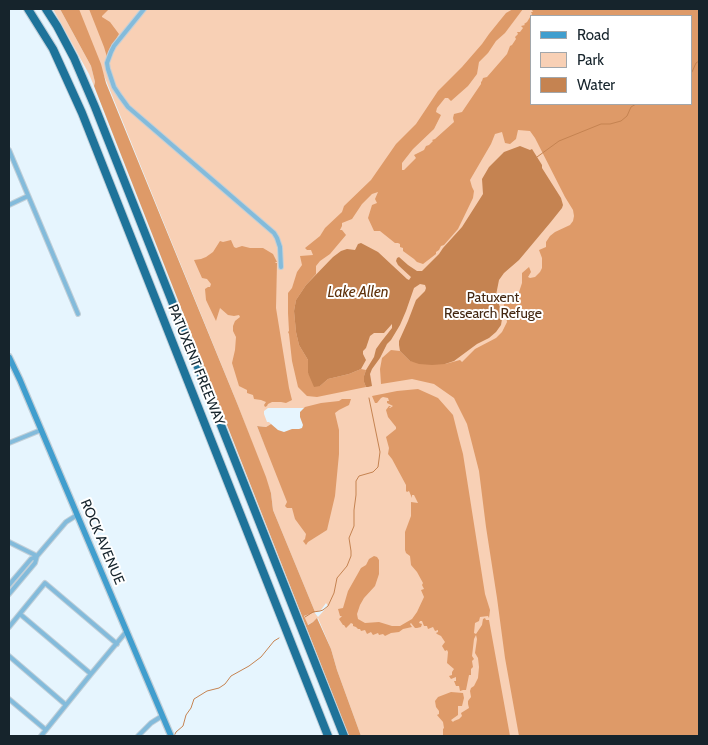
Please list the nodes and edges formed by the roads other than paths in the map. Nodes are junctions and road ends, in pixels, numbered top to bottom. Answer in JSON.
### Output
{"nodes":[{"id":1,"x":28,"y":9,"type":"edge"},
{"id":2,"x":46,"y":9,"type":"edge"},
{"id":3,"x":144,"y":9,"type":"edge"},
{"id":4,"x":9,"y":150,"type":"edge"},
{"id":5,"x":28,"y":196,"type":"junction"},
{"id":6,"x":9,"y":205,"type":"edge"},
{"id":7,"x":281,"y":267,"type":"dead end"},
{"id":8,"x":78,"y":314,"type":"dead end"},
{"id":9,"x":9,"y":357,"type":"edge"},
{"id":10,"x":41,"y":430,"type":"junction"},
{"id":11,"x":9,"y":443,"type":"edge"},
{"id":12,"x":77,"y":515,"type":"junction"},
{"id":13,"x":9,"y":542,"type":"edge"},
{"id":14,"x":37,"y":556,"type":"junction"},
{"id":15,"x":11,"y":579,"type":"edge"},
{"id":16,"x":9,"y":585,"type":"edge"},
{"id":17,"x":13,"y":590,"type":"junction"},
{"id":18,"x":9,"y":594,"type":"edge"},
{"id":19,"x":20,"y":614,"type":"junction"},
{"id":20,"x":9,"y":627,"type":"edge"},
{"id":21,"x":125,"y":634,"type":"junction"},
{"id":22,"x":117,"y":644,"type":"junction"},
{"id":23,"x":9,"y":656,"type":"edge"},
{"id":24,"x":91,"y":674,"type":"junction"},
{"id":25,"x":9,"y":698,"type":"edge"},
{"id":26,"x":66,"y":705,"type":"junction"},
{"id":27,"x":162,"y":716,"type":"junction"},
{"id":28,"x":46,"y":730,"type":"junction"},
{"id":29,"x":41,"y":736,"type":"edge"},
{"id":30,"x":138,"y":736,"type":"edge"},
{"id":31,"x":171,"y":736,"type":"edge"},
{"id":32,"x":328,"y":736,"type":"edge"},
{"id":33,"x":344,"y":736,"type":"edge"}],
"edges":[{"from":1,"to":32,"type":"highway","name":"PATUXENT FREEWAY"},
{"from":2,"to":33,"type":"highway","name":"PATUXENT FREEWAY"},
{"from":3,"to":7,"type":"street"},
{"from":4,"to":5,"type":"street"},
{"from":5,"to":6,"type":"street"},
{"from":5,"to":8,"type":"street"},
{"from":9,"to":10,"type":"street","name":"ROCK AVENUE"},
{"from":10,"to":11,"type":"street"},
{"from":10,"to":12,"type":"street","name":"ROCK AVENUE"},
{"from":12,"to":14,"type":"street"},
{"from":12,"to":21,"type":"street","name":"ROCK AVENUE"},
{"from":13,"to":14,"type":"street"},
{"from":14,"to":15,"type":"street"},
{"from":14,"to":17,"type":"street"},
{"from":15,"to":16,"type":"street"},
{"from":15,"to":17,"type":"street"},
{"from":17,"to":18,"type":"street"},
{"from":19,"to":20,"type":"street"},
{"from":19,"to":22,"type":"street"},
{"from":19,"to":24,"type":"street"},
{"from":21,"to":22,"type":"street"},
{"from":21,"to":27,"type":"street","name":"ROCK AVENUE"},
{"from":22,"to":24,"type":"street"},
{"from":23,"to":26,"type":"street"},
{"from":24,"to":26,"type":"street"},
{"from":25,"to":28,"type":"street"},
{"from":26,"to":28,"type":"street"},
{"from":27,"to":30,"type":"street"},
{"from":27,"to":31,"type":"street","name":"ROCK AVENUE"},
{"from":28,"to":29,"type":"street"}]}
